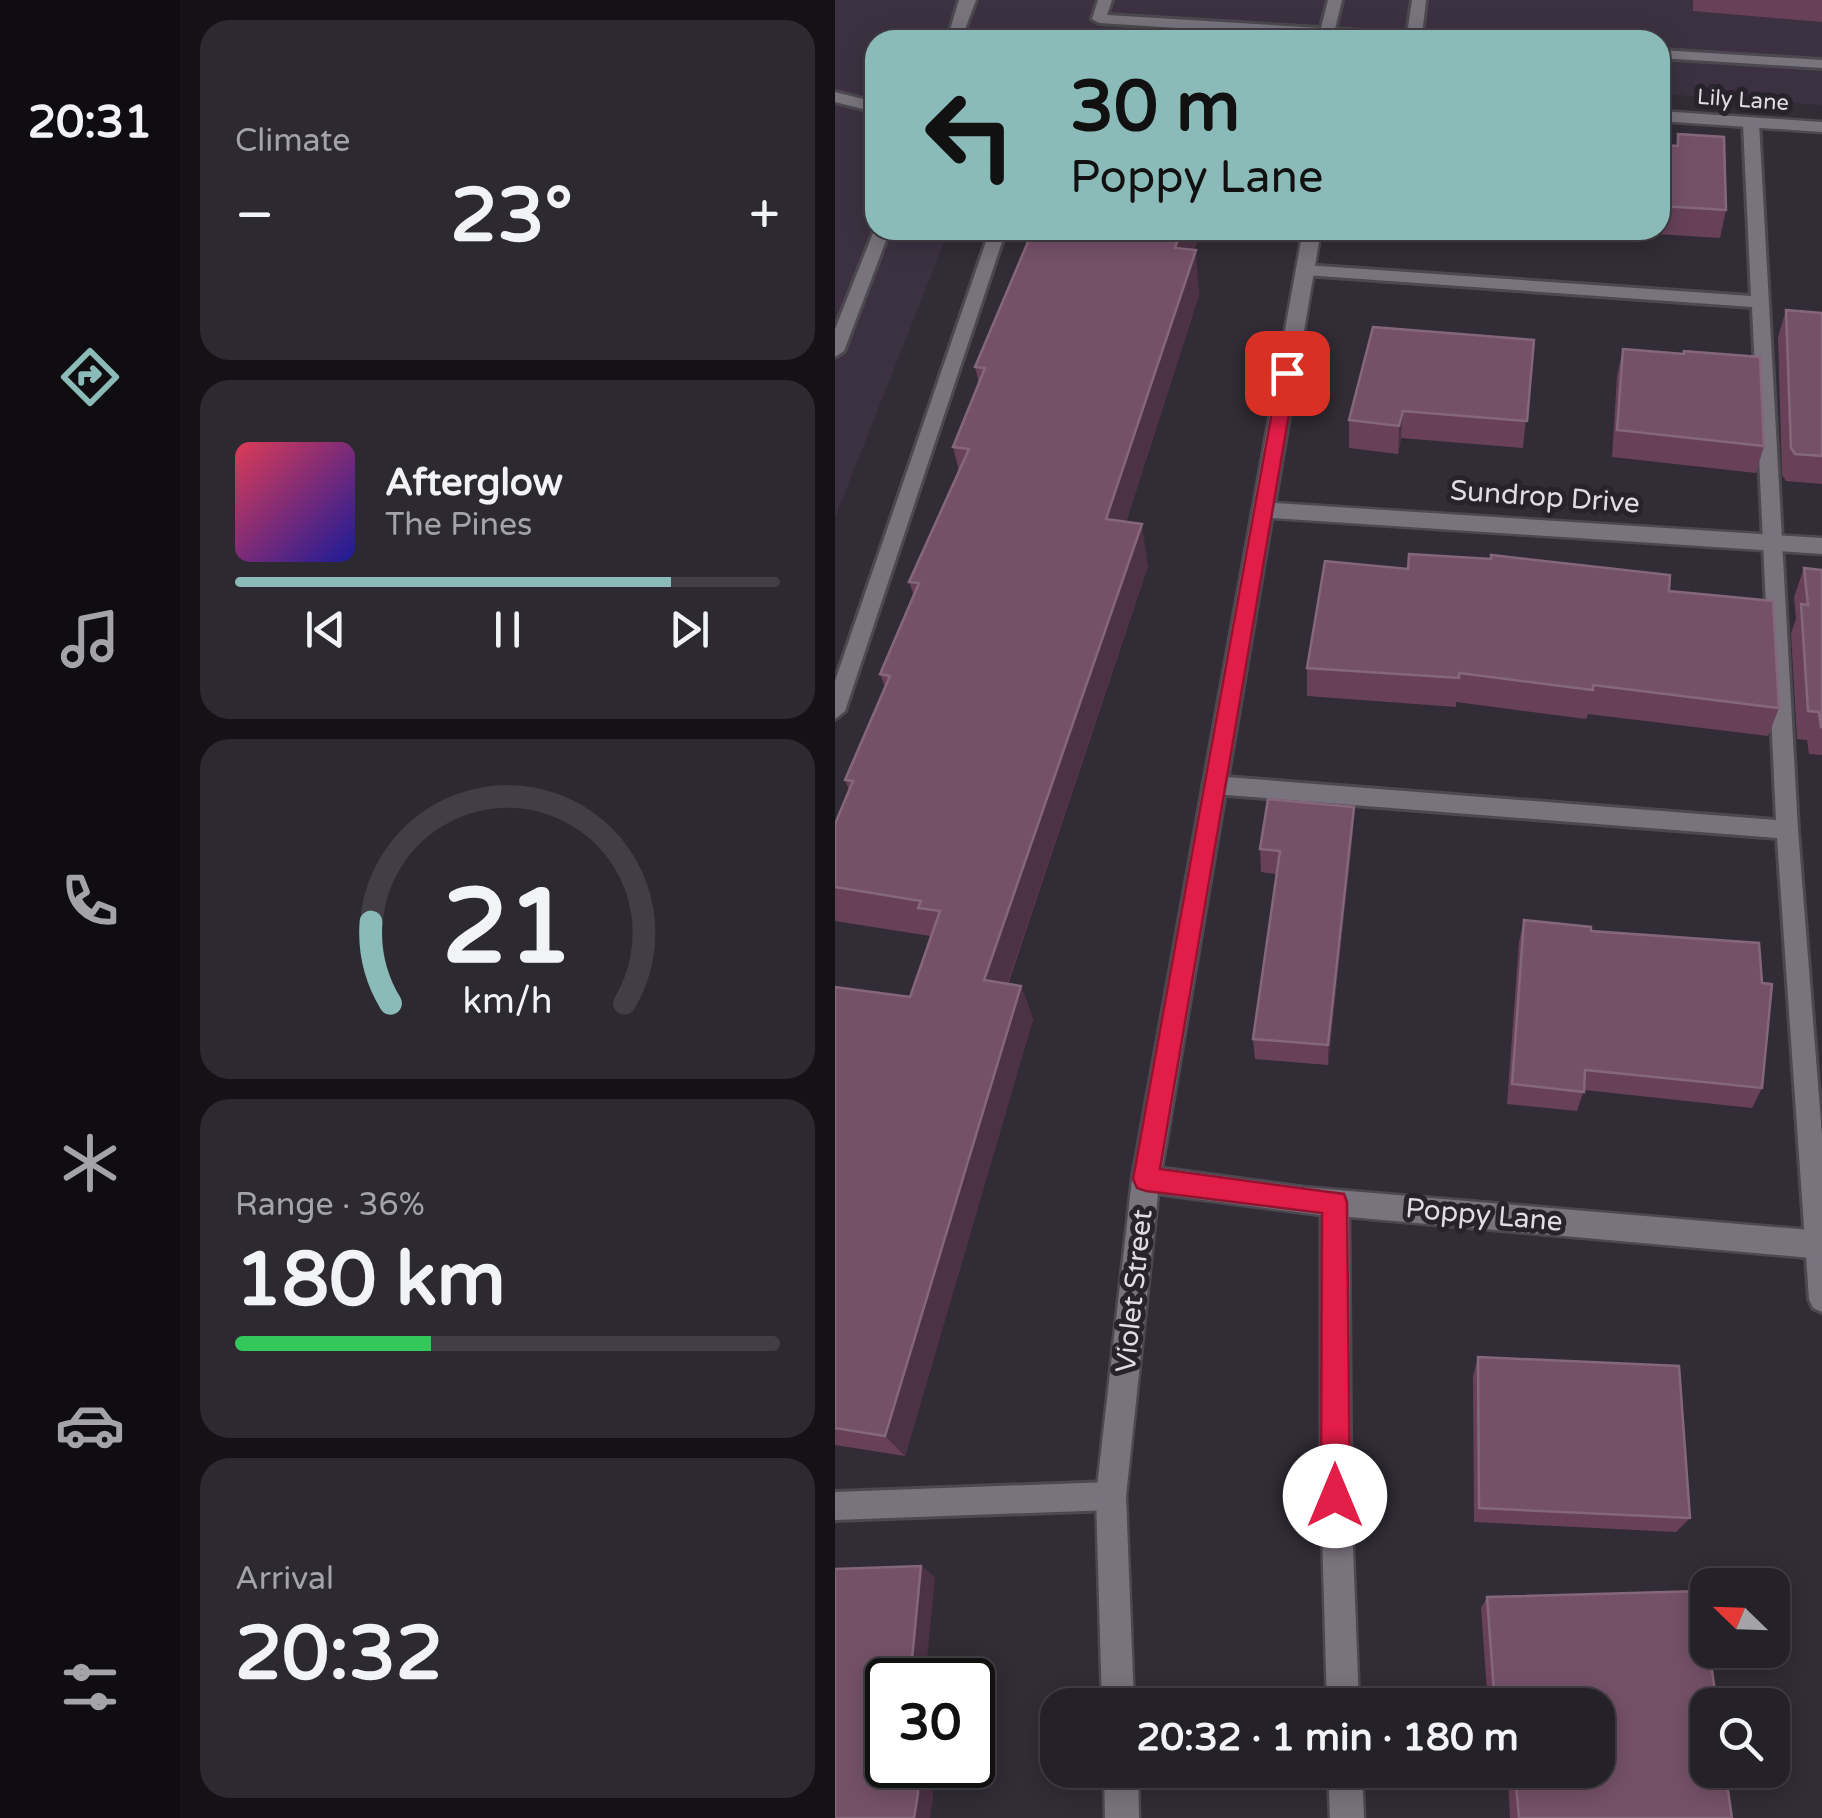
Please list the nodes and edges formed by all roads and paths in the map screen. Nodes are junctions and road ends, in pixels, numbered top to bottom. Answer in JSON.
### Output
{"nodes":[{"id":1,"x":966,"y":0,"type":"edge"},
{"id":2,"x":1105,"y":0,"type":"edge"},
{"id":3,"x":1335,"y":0,"type":"edge"},
{"id":4,"x":1419,"y":0,"type":"edge"},
{"id":5,"x":958,"y":30,"type":"edge"},
{"id":6,"x":1278,"y":30,"type":"edge"},
{"id":7,"x":1328,"y":30,"type":"edge"},
{"id":8,"x":1414,"y":30,"type":"edge"},
{"id":9,"x":1670,"y":55,"type":"edge"},
{"id":10,"x":1822,"y":64,"type":"edge"},
{"id":11,"x":835,"y":97,"type":"edge"},
{"id":12,"x":865,"y":105,"type":"edge"},
{"id":13,"x":1670,"y":117,"type":"edge"},
{"id":14,"x":1751,"y":123,"type":"junction"},
{"id":15,"x":1822,"y":128,"type":"edge"},
{"id":16,"x":877,"y":240,"type":"edge"},
{"id":17,"x":995,"y":240,"type":"edge"},
{"id":18,"x":1310,"y":240,"type":"edge"},
{"id":19,"x":1305,"y":270,"type":"junction"},
{"id":20,"x":1761,"y":302,"type":"junction"},
{"id":21,"x":835,"y":352,"type":"edge"},
{"id":22,"x":1265,"y":510,"type":"junction"},
{"id":23,"x":1773,"y":542,"type":"junction"},
{"id":24,"x":1822,"y":546,"type":"edge"},
{"id":25,"x":835,"y":711,"type":"edge"},
{"id":26,"x":1214,"y":785,"type":"junction"},
{"id":27,"x":1787,"y":830,"type":"junction"},
{"id":28,"x":1146,"y":1179,"type":"junction"},
{"id":29,"x":1335,"y":1202,"type":"junction"},
{"id":30,"x":1819,"y":1245,"type":"edge"},
{"id":31,"x":1822,"y":1299,"type":"edge"},
{"id":32,"x":1111,"y":1496,"type":"junction"},
{"id":33,"x":835,"y":1506,"type":"edge"},
{"id":34,"x":1118,"y":1688,"type":"edge"},
{"id":35,"x":1342,"y":1688,"type":"edge"},
{"id":36,"x":1121,"y":1788,"type":"edge"},
{"id":37,"x":1346,"y":1788,"type":"edge"},
{"id":38,"x":1122,"y":1818,"type":"edge"},
{"id":39,"x":1347,"y":1818,"type":"edge"}],
"edges":[{"from":1,"to":5,"type":"lane"},
{"from":2,"to":6,"type":"lane"},
{"from":3,"to":7,"type":"lane"},
{"from":4,"to":8,"type":"lane"},
{"from":9,"to":10,"type":"lane"},
{"from":11,"to":12,"type":"lane"},
{"from":13,"to":14,"type":"street","name":"Lily Lane"},
{"from":14,"to":15,"type":"street","name":"Lily Lane"},
{"from":14,"to":20,"type":"lane"},
{"from":16,"to":21,"type":"lane"},
{"from":17,"to":25,"type":"lane"},
{"from":18,"to":19,"type":"street","name":"Violet Street"},
{"from":19,"to":20,"type":"lane"},
{"from":19,"to":22,"type":"street","name":"Violet Street"},
{"from":20,"to":23,"type":"lane"},
{"from":22,"to":23,"type":"street","name":"Sundrop Drive"},
{"from":22,"to":26,"type":"street","name":"Violet Street"},
{"from":23,"to":24,"type":"street","name":"Sundrop Drive"},
{"from":23,"to":27,"type":"lane"},
{"from":26,"to":27,"type":"lane"},
{"from":26,"to":28,"type":"street","name":"Violet Street"},
{"from":27,"to":30,"type":"lane"},
{"from":28,"to":29,"type":"street","name":"Poppy Lane"},
{"from":28,"to":32,"type":"street","name":"Violet Street"},
{"from":29,"to":30,"type":"street","name":"Poppy Lane"},
{"from":29,"to":35,"type":"street"},
{"from":30,"to":31,"type":"lane"},
{"from":32,"to":33,"type":"lane"},
{"from":32,"to":34,"type":"street","name":"Violet Street"},
{"from":36,"to":38,"type":"street"},
{"from":37,"to":39,"type":"street"}]}
